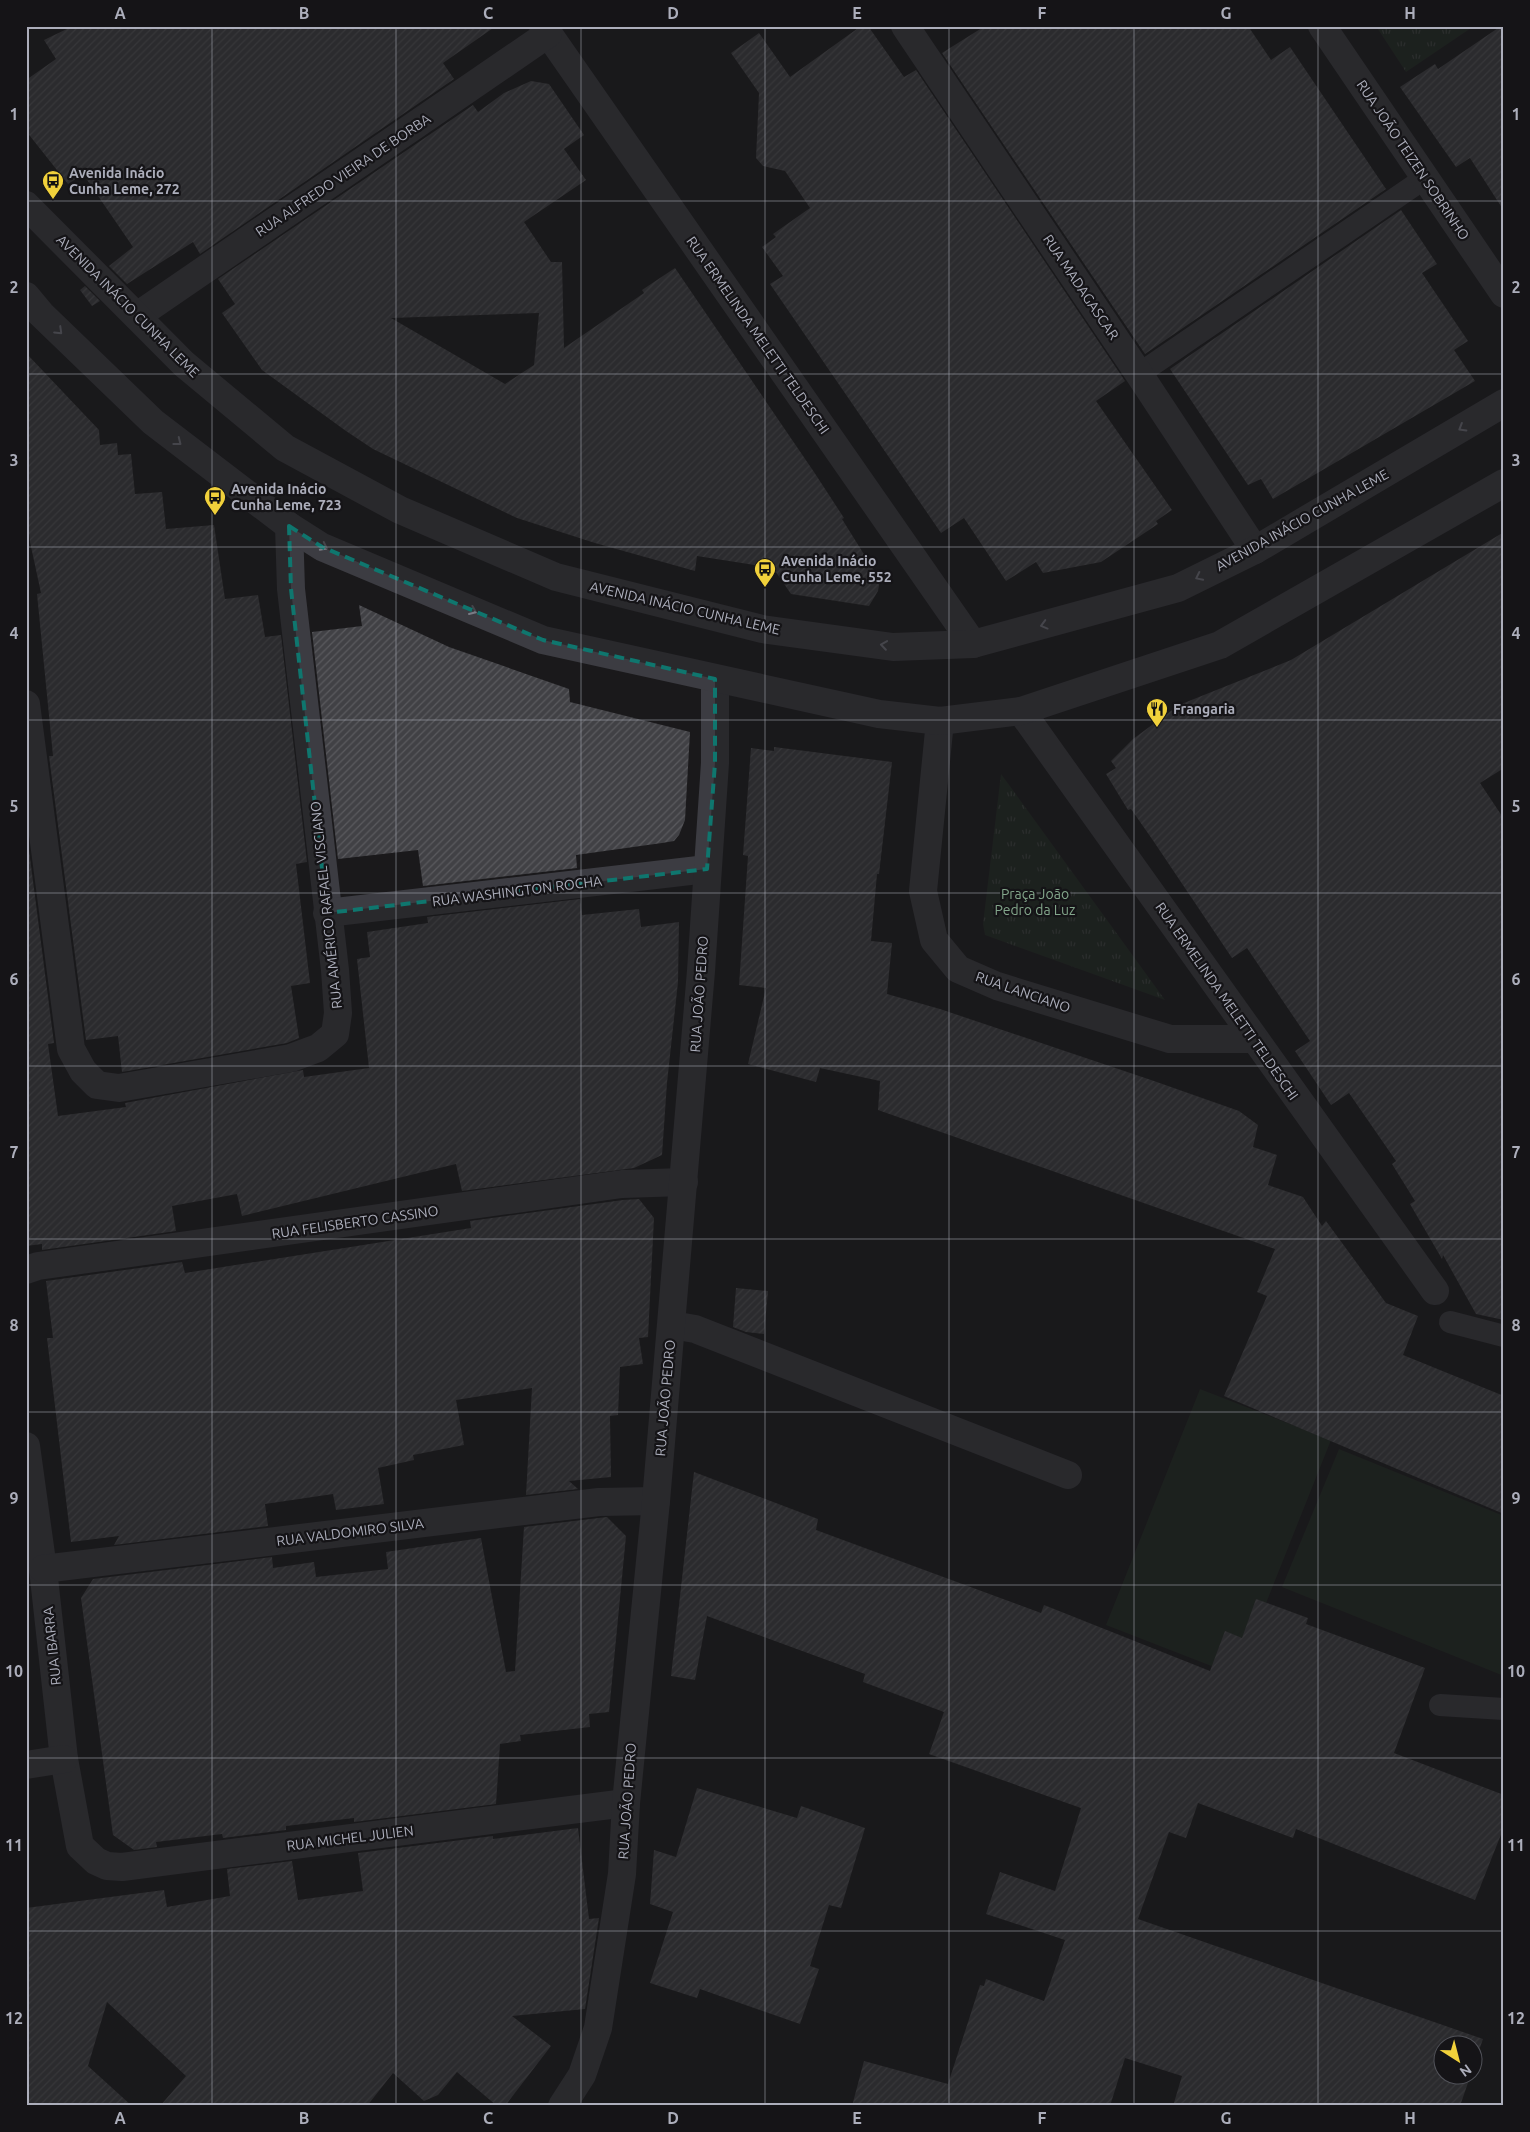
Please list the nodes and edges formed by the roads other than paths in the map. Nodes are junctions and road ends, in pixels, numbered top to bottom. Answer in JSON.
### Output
{"nodes":[{"id":1,"x":905,"y":26,"type":"edge"},
{"id":2,"x":1322,"y":26,"type":"edge"},
{"id":3,"x":546,"y":30,"type":"edge"},
{"id":4,"x":1425,"y":178,"type":"junction"},
{"id":5,"x":26,"y":205,"type":"edge"},
{"id":6,"x":1504,"y":294,"type":"edge"},
{"id":7,"x":26,"y":296,"type":"edge"},
{"id":8,"x":137,"y":316,"type":"junction"},
{"id":9,"x":1139,"y":374,"type":"junction"},
{"id":10,"x":1504,"y":403,"type":"edge"},
{"id":11,"x":1504,"y":483,"type":"edge"},
{"id":12,"x":289,"y":526,"type":"junction"},
{"id":13,"x":1256,"y":550,"type":"junction"},
{"id":14,"x":973,"y":644,"type":"junction"},
{"id":15,"x":715,"y":679,"type":"junction"},
{"id":16,"x":26,"y":704,"type":"edge"},
{"id":17,"x":1021,"y":711,"type":"junction"},
{"id":18,"x":940,"y":721,"type":"junction"},
{"id":19,"x":707,"y":869,"type":"junction"},
{"id":20,"x":327,"y":913,"type":"junction"},
{"id":21,"x":1253,"y":1039,"type":"junction"},
{"id":22,"x":684,"y":1182,"type":"junction"},
{"id":23,"x":26,"y":1270,"type":"edge"},
{"id":24,"x":1435,"y":1291,"type":"dead end"},
{"id":25,"x":1450,"y":1322,"type":"dead end"},
{"id":26,"x":672,"y":1325,"type":"junction"},
{"id":27,"x":1504,"y":1336,"type":"edge"},
{"id":28,"x":26,"y":1446,"type":"edge"},
{"id":29,"x":1068,"y":1475,"type":"dead end"},
{"id":30,"x":656,"y":1502,"type":"junction"},
{"id":31,"x":43,"y":1569,"type":"junction"},
{"id":32,"x":1440,"y":1705,"type":"dead end"},
{"id":33,"x":1504,"y":1709,"type":"edge"},
{"id":34,"x":64,"y":1759,"type":"junction"},
{"id":35,"x":26,"y":1765,"type":"edge"},
{"id":36,"x":626,"y":1803,"type":"junction"},
{"id":37,"x":80,"y":1846,"type":"joint"},
{"id":38,"x":562,"y":2106,"type":"edge"}],
"edges":[{"from":1,"to":9,"type":"street","name":"RUA MADAGASCAR"},
{"from":2,"to":4,"type":"street","name":"RUA JOÃO TEIZEN SOBRINHO"},
{"from":3,"to":8,"type":"street","name":"RUA ALFREDO VIEIRA DE BORBA"},
{"from":3,"to":14,"type":"street","name":"RUA ERMELINDA MELETTI TELDESCHI"},
{"from":4,"to":6,"type":"street","name":"RUA JOÃO TEIZEN SOBRINHO"},
{"from":4,"to":9,"type":"lane"},
{"from":5,"to":8,"type":"street","name":"AVENIDA INÁCIO CUNHA LEME"},
{"from":7,"to":12,"type":"street","one_way":true},
{"from":14,"to":8,"type":"street","name":"AVENIDA INÁCIO CUNHA LEME","one_way":true},
{"from":9,"to":13,"type":"street","name":"RUA MADAGASCAR"},
{"from":10,"to":13,"type":"street","name":"AVENIDA INÁCIO CUNHA LEME","one_way":true},
{"from":11,"to":17,"type":"street"},
{"from":12,"to":15,"type":"street","one_way":true},
{"from":12,"to":20,"type":"street","name":"RUA AMÉRICO RAFAEL VISCIANO"},
{"from":13,"to":14,"type":"street","name":"AVENIDA INÁCIO CUNHA LEME","one_way":true},
{"from":15,"to":18,"type":"street"},
{"from":15,"to":19,"type":"street","name":"RUA JOÃO PEDRO"},
{"from":16,"to":20,"type":"street","name":"RUA AMÉRICO RAFAEL VISCIANO"},
{"from":17,"to":18,"type":"street"},
{"from":17,"to":21,"type":"street","name":"RUA ERMELINDA MELETTI TELDESCHI"},
{"from":18,"to":21,"type":"street","name":"RUA LANCIANO"},
{"from":19,"to":20,"type":"street","name":"RUA WASHINGTON ROCHA"},
{"from":19,"to":22,"type":"street","name":"RUA JOÃO PEDRO"},
{"from":21,"to":24,"type":"street","name":"RUA ERMELINDA MELETTI TELDESCHI"},
{"from":22,"to":23,"type":"street","name":"RUA FELISBERTO CASSINO"},
{"from":22,"to":26,"type":"street","name":"RUA JOÃO PEDRO"},
{"from":25,"to":27,"type":"lane"},
{"from":26,"to":29,"type":"street"},
{"from":26,"to":30,"type":"street","name":"RUA JOÃO PEDRO"},
{"from":28,"to":31,"type":"street","name":"RUA IBARRA"},
{"from":30,"to":31,"type":"street","name":"RUA VALDOMIRO SILVA"},
{"from":30,"to":36,"type":"street","name":"RUA JOÃO PEDRO"},
{"from":31,"to":34,"type":"street","name":"RUA IBARRA"},
{"from":32,"to":33,"type":"lane"},
{"from":34,"to":35,"type":"street"},
{"from":34,"to":37,"type":"street","name":"RUA IBARRA"},
{"from":36,"to":37,"type":"street","name":"RUA MICHEL JULIEN"},
{"from":36,"to":38,"type":"street","name":"RUA JOÃO PEDRO"}]}
